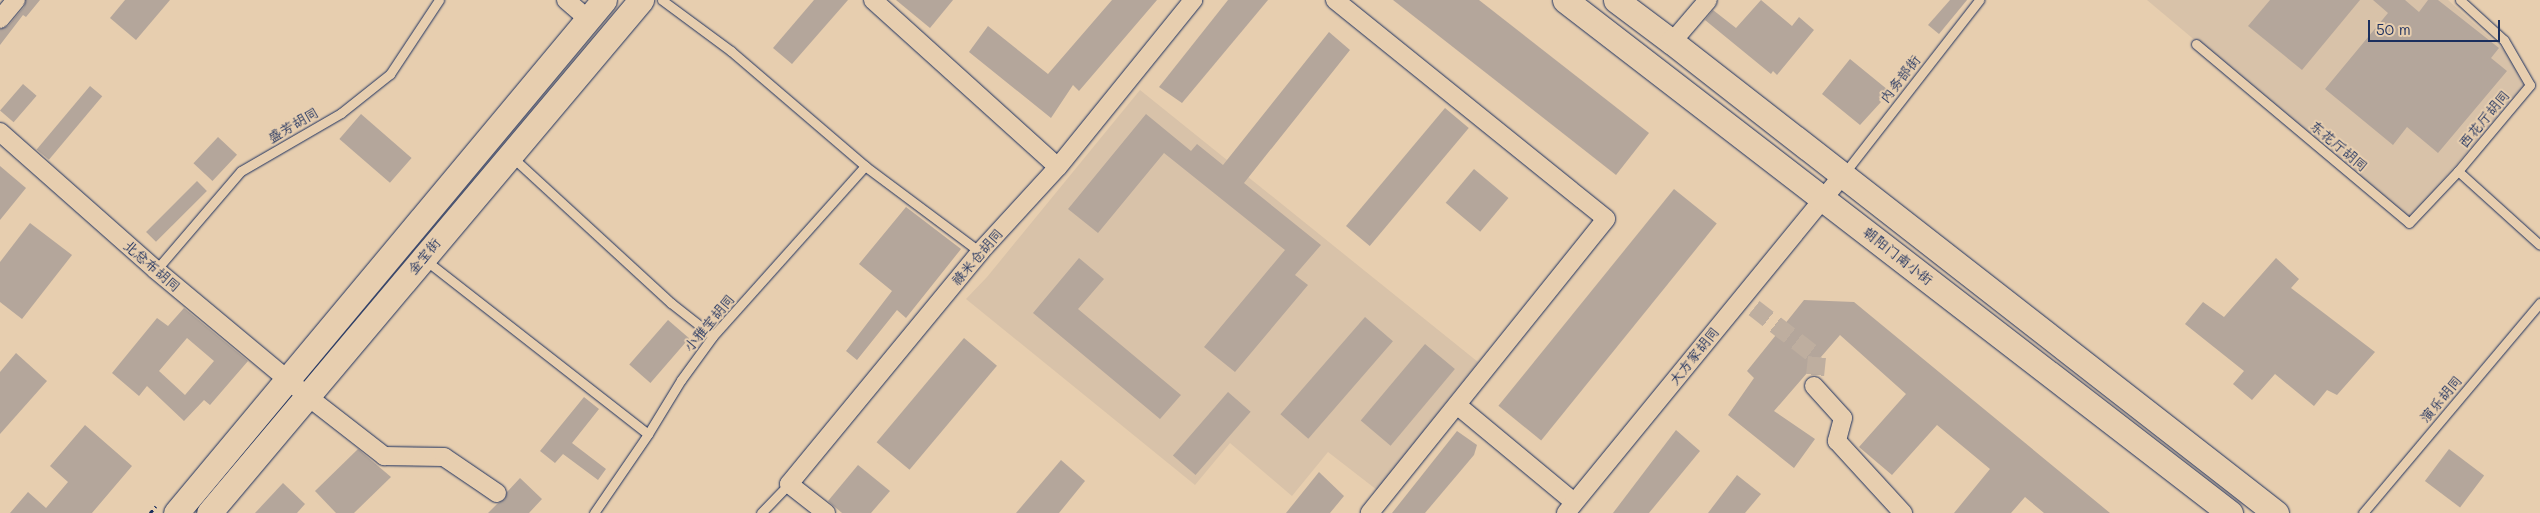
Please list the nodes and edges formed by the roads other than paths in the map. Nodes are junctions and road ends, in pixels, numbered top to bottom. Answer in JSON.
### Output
{"nodes":[{"id":1,"x":16,"y":0,"type":"edge"},
{"id":2,"x":440,"y":0,"type":"edge"},
{"id":3,"x":566,"y":0,"type":"edge"},
{"id":4,"x":604,"y":0,"type":"edge"},
{"id":5,"x":641,"y":0,"type":"edge"},
{"id":6,"x":662,"y":0,"type":"edge"},
{"id":7,"x":873,"y":0,"type":"edge"},
{"id":8,"x":1193,"y":0,"type":"edge"},
{"id":9,"x":1335,"y":0,"type":"edge"},
{"id":10,"x":1565,"y":0,"type":"edge"},
{"id":11,"x":1616,"y":0,"type":"edge"},
{"id":12,"x":1708,"y":0,"type":"edge"},
{"id":13,"x":1980,"y":0,"type":"edge"},
{"id":14,"x":2460,"y":0,"type":"edge"},
{"id":15,"x":0,"y":19,"type":"edge"},
{"id":16,"x":588,"y":19,"type":"junction"},
{"id":17,"x":1672,"y":42,"type":"junction"},
{"id":18,"x":2196,"y":44,"type":"dead end"},
{"id":19,"x":0,"y":132,"type":"edge"},
{"id":20,"x":509,"y":154,"type":"junction"},
{"id":21,"x":865,"y":166,"type":"junction"},
{"id":22,"x":1058,"y":167,"type":"junction"},
{"id":23,"x":2458,"y":171,"type":"junction"},
{"id":24,"x":1842,"y":175,"type":"junction"},
{"id":25,"x":1822,"y":198,"type":"junction"},
{"id":26,"x":2540,"y":245,"type":"edge"},
{"id":27,"x":980,"y":252,"type":"junction"},
{"id":28,"x":423,"y":257,"type":"junction"},
{"id":29,"x":156,"y":270,"type":"junction"},
{"id":30,"x":2540,"y":303,"type":"edge"},
{"id":31,"x":713,"y":336,"type":"junction"},
{"id":32,"x":287,"y":380,"type":"junction"},
{"id":33,"x":1814,"y":386,"type":"dead end"},
{"id":34,"x":307,"y":396,"type":"junction"},
{"id":35,"x":1457,"y":405,"type":"junction"},
{"id":36,"x":648,"y":434,"type":"junction"},
{"id":37,"x":789,"y":484,"type":"junction"},
{"id":38,"x":497,"y":493,"type":"dead end"},
{"id":39,"x":1570,"y":507,"type":"edge"},
{"id":40,"x":176,"y":513,"type":"edge"},
{"id":41,"x":209,"y":513,"type":"edge"},
{"id":42,"x":594,"y":513,"type":"edge"},
{"id":43,"x":761,"y":513,"type":"edge"},
{"id":44,"x":826,"y":513,"type":"edge"},
{"id":45,"x":1370,"y":513,"type":"edge"},
{"id":46,"x":1903,"y":513,"type":"edge"},
{"id":47,"x":2230,"y":513,"type":"edge"},
{"id":48,"x":2276,"y":513,"type":"edge"},
{"id":49,"x":2363,"y":513,"type":"edge"}],
"edges":[{"from":1,"to":15,"type":"street"},
{"from":2,"to":29,"type":"lane","name":"盛芳胡同"},
{"from":3,"to":16,"type":"street"},
{"from":4,"to":16,"type":"main road","name":"金宝街"},
{"from":5,"to":20,"type":"main road","name":"金宝街"},
{"from":6,"to":21,"type":"lane"},
{"from":7,"to":22,"type":"street"},
{"from":8,"to":22,"type":"street","name":"禄米仓胡同"},
{"from":9,"to":35,"type":"street"},
{"from":10,"to":25,"type":"main road","name":"朝阳门南小街"},
{"from":11,"to":17,"type":"main road"},
{"from":12,"to":17,"type":"street"},
{"from":13,"to":24,"type":"lane","name":"内务部街"},
{"from":14,"to":23,"type":"lane","name":"西花厅胡同"},
{"from":16,"to":32,"type":"main road","name":"金宝街"},
{"from":17,"to":24,"type":"main road"},
{"from":18,"to":23,"type":"lane","name":"东花厅胡同"},
{"from":19,"to":29,"type":"street","name":"北总布胡同"},
{"from":20,"to":28,"type":"main road","name":"金宝街"},
{"from":20,"to":31,"type":"lane"},
{"from":21,"to":27,"type":"lane"},
{"from":21,"to":31,"type":"lane","name":"小雅宝胡同"},
{"from":22,"to":27,"type":"street","name":"禄米仓胡同"},
{"from":23,"to":26,"type":"lane"},
{"from":24,"to":25,"type":"street","name":"大方家胡同"},
{"from":24,"to":48,"type":"main road"},
{"from":25,"to":39,"type":"street","name":"大方家胡同"},
{"from":25,"to":47,"type":"main road","name":"朝阳门南小街"},
{"from":27,"to":37,"type":"street","name":"禄米仓胡同"},
{"from":28,"to":34,"type":"main road","name":"金宝街"},
{"from":28,"to":36,"type":"lane"},
{"from":29,"to":32,"type":"street","name":"北总布胡同"},
{"from":30,"to":49,"type":"lane","name":"演乐胡同"},
{"from":31,"to":36,"type":"lane","name":"小雅宝胡同"},
{"from":32,"to":34,"type":"street","name":"北总布胡同"},
{"from":32,"to":40,"type":"main road","name":"金宝街"},
{"from":33,"to":46,"type":"street"},
{"from":34,"to":38,"type":"street","name":"北总布胡同"},
{"from":34,"to":41,"type":"main road","name":"金宝街"},
{"from":35,"to":39,"type":"street"},
{"from":35,"to":45,"type":"street"},
{"from":36,"to":42,"type":"lane","name":"小雅宝胡同"},
{"from":37,"to":43,"type":"lane","name":"禄米仓胡同"},
{"from":37,"to":44,"type":"street"}]}
